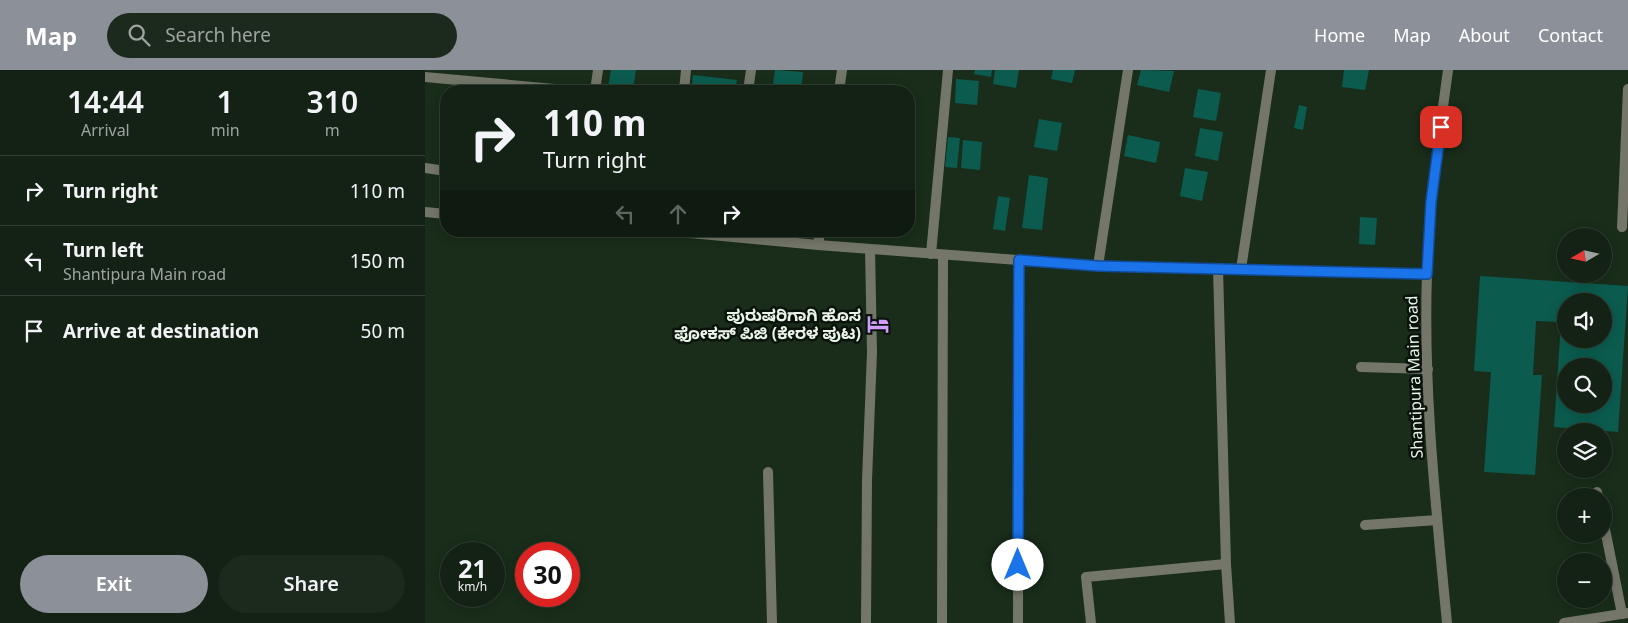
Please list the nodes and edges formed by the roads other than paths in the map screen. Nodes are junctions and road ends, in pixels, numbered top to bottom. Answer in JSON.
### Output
{"nodes":[{"id":1,"x":598,"y":70,"type":"edge"},
{"id":2,"x":686,"y":70,"type":"edge"},
{"id":3,"x":751,"y":70,"type":"edge"},
{"id":4,"x":842,"y":70,"type":"edge"},
{"id":5,"x":948,"y":70,"type":"edge"},
{"id":6,"x":1128,"y":70,"type":"edge"},
{"id":7,"x":1271,"y":70,"type":"edge"},
{"id":8,"x":1448,"y":70,"type":"edge"},
{"id":9,"x":425,"y":77,"type":"edge"},
{"id":10,"x":511,"y":85,"type":"edge"},
{"id":11,"x":596,"y":85,"type":"edge"},
{"id":12,"x":685,"y":85,"type":"edge"},
{"id":13,"x":749,"y":85,"type":"edge"},
{"id":14,"x":840,"y":85,"type":"edge"},
{"id":15,"x":1628,"y":88,"type":"edge"},
{"id":16,"x":425,"y":168,"type":"edge"},
{"id":17,"x":440,"y":170,"type":"edge"},
{"id":18,"x":425,"y":212,"type":"edge"},
{"id":19,"x":440,"y":213,"type":"edge"},
{"id":20,"x":1622,"y":227,"type":"dead end"},
{"id":21,"x":752,"y":237,"type":"edge"},
{"id":22,"x":819,"y":237,"type":"edge"},
{"id":23,"x":818,"y":245,"type":"junction"},
{"id":24,"x":870,"y":249,"type":"junction"},
{"id":25,"x":931,"y":254,"type":"junction"},
{"id":26,"x":943,"y":255,"type":"junction"},
{"id":27,"x":1019,"y":260,"type":"junction"},
{"id":28,"x":1098,"y":266,"type":"junction"},
{"id":29,"x":1218,"y":268,"type":"junction"},
{"id":30,"x":1241,"y":269,"type":"junction"},
{"id":31,"x":1427,"y":274,"type":"junction"},
{"id":32,"x":1361,"y":367,"type":"dead end"},
{"id":33,"x":1428,"y":369,"type":"junction"},
{"id":34,"x":768,"y":472,"type":"dead end"},
{"id":35,"x":1437,"y":520,"type":"junction"},
{"id":36,"x":1365,"y":525,"type":"dead end"},
{"id":37,"x":1608,"y":543,"type":"edge"},
{"id":38,"x":1226,"y":564,"type":"junction"},
{"id":39,"x":1625,"y":614,"type":"edge"},
{"id":40,"x":772,"y":623,"type":"edge"},
{"id":41,"x":866,"y":623,"type":"edge"},
{"id":42,"x":942,"y":623,"type":"edge"},
{"id":43,"x":1018,"y":623,"type":"edge"},
{"id":44,"x":1091,"y":623,"type":"edge"},
{"id":45,"x":1230,"y":623,"type":"edge"},
{"id":46,"x":1447,"y":623,"type":"edge"},
{"id":47,"x":1564,"y":623,"type":"edge"}],
"edges":[{"from":1,"to":11,"type":"street"},
{"from":2,"to":12,"type":"street"},
{"from":3,"to":13,"type":"street"},
{"from":4,"to":14,"type":"street"},
{"from":5,"to":25,"type":"street"},
{"from":6,"to":28,"type":"street"},
{"from":7,"to":30,"type":"street"},
{"from":8,"to":31,"type":"street","name":"Shantipura Main road"},
{"from":9,"to":10,"type":"street"},
{"from":15,"to":20,"type":"street"},
{"from":16,"to":17,"type":"street"},
{"from":18,"to":19,"type":"street"},
{"from":21,"to":23,"type":"street"},
{"from":22,"to":23,"type":"street"},
{"from":23,"to":24,"type":"street"},
{"from":24,"to":25,"type":"street"},
{"from":24,"to":41,"type":"street"},
{"from":25,"to":26,"type":"street"},
{"from":26,"to":27,"type":"street"},
{"from":26,"to":42,"type":"street"},
{"from":27,"to":28,"type":"street"},
{"from":27,"to":43,"type":"street"},
{"from":28,"to":29,"type":"street"},
{"from":29,"to":30,"type":"street"},
{"from":29,"to":38,"type":"street"},
{"from":30,"to":31,"type":"street"},
{"from":31,"to":33,"type":"street","name":"Shantipura Main road"},
{"from":32,"to":33,"type":"street"},
{"from":33,"to":35,"type":"street","name":"Shantipura Main road"},
{"from":34,"to":40,"type":"street"},
{"from":35,"to":36,"type":"street"},
{"from":35,"to":46,"type":"street","name":"Shantipura Main road"},
{"from":37,"to":39,"type":"street"},
{"from":38,"to":44,"type":"street"},
{"from":38,"to":45,"type":"street"},
{"from":39,"to":47,"type":"street"}]}
